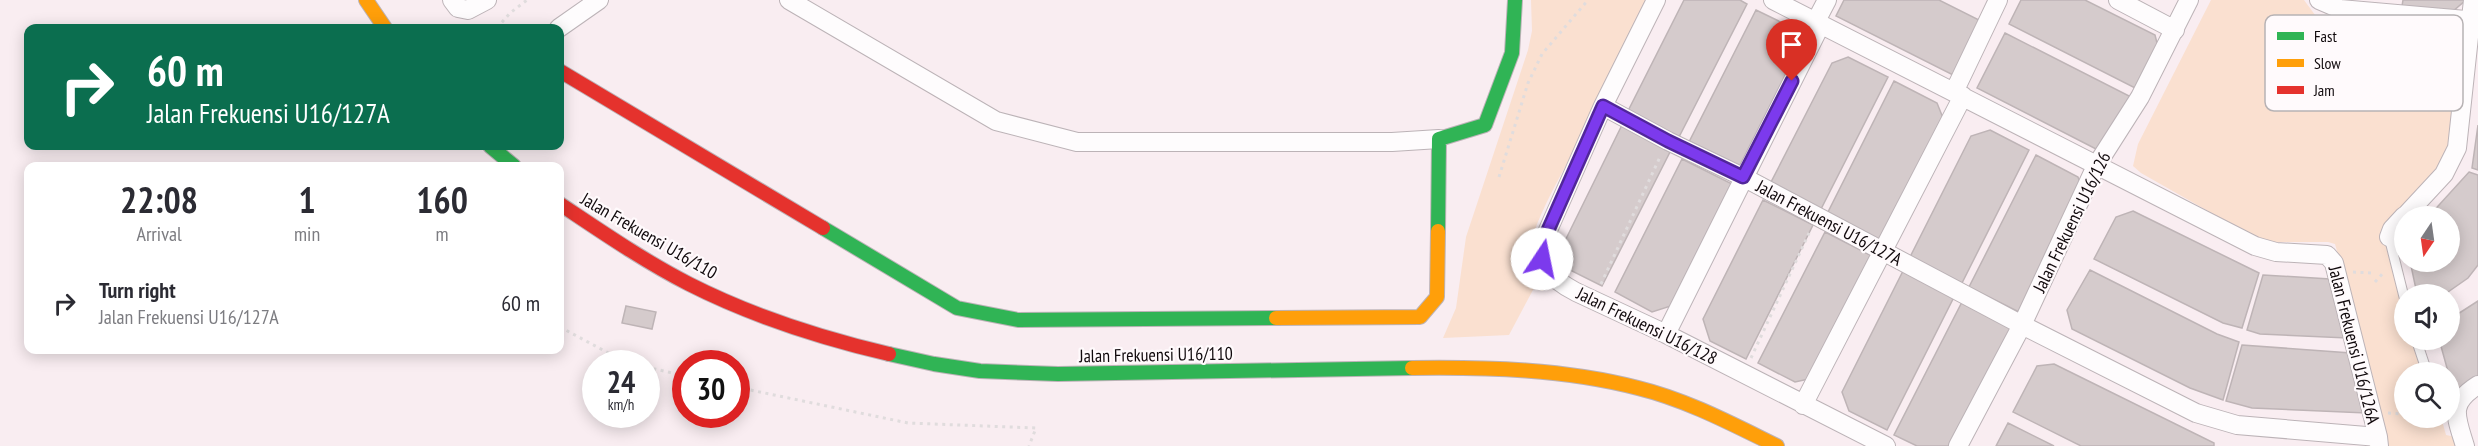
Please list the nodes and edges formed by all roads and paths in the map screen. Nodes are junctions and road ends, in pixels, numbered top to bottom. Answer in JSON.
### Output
{"nodes":[{"id":1,"x":366,"y":0,"type":"edge"},
{"id":2,"x":452,"y":0,"type":"edge"},
{"id":3,"x":487,"y":0,"type":"edge"},
{"id":4,"x":527,"y":0,"type":"edge"},
{"id":5,"x":599,"y":0,"type":"edge"},
{"id":6,"x":789,"y":0,"type":"edge"},
{"id":7,"x":1515,"y":0,"type":"edge"},
{"id":8,"x":1588,"y":0,"type":"edge"},
{"id":9,"x":1656,"y":0,"type":"edge"},
{"id":10,"x":1773,"y":0,"type":"edge"},
{"id":11,"x":1827,"y":0,"type":"edge"},
{"id":12,"x":1998,"y":0,"type":"edge"},
{"id":13,"x":2118,"y":0,"type":"edge"},
{"id":14,"x":2189,"y":0,"type":"edge"},
{"id":15,"x":2319,"y":0,"type":"edge"},
{"id":16,"x":2473,"y":0,"type":"edge"},
{"id":17,"x":2408,"y":15,"type":"edge"},
{"id":18,"x":2475,"y":21,"type":"edge"},
{"id":19,"x":1819,"y":23,"type":"junction"},
{"id":20,"x":382,"y":24,"type":"edge"},
{"id":21,"x":500,"y":24,"type":"edge"},
{"id":22,"x":564,"y":24,"type":"edge"},
{"id":23,"x":2175,"y":30,"type":"junction"},
{"id":24,"x":564,"y":73,"type":"edge"},
{"id":25,"x":1958,"y":94,"type":"junction"},
{"id":26,"x":1603,"y":106,"type":"junction"},
{"id":27,"x":2463,"y":106,"type":"edge"},
{"id":28,"x":2462,"y":111,"type":"edge"},
{"id":29,"x":1439,"y":139,"type":"junction"},
{"id":30,"x":1668,"y":141,"type":"junction"},
{"id":31,"x":495,"y":150,"type":"edge"},
{"id":32,"x":509,"y":162,"type":"edge"},
{"id":33,"x":2096,"y":166,"type":"junction"},
{"id":34,"x":1499,"y":177,"type":"dead end"},
{"id":35,"x":1743,"y":177,"type":"junction"},
{"id":36,"x":2414,"y":206,"type":"edge"},
{"id":37,"x":564,"y":207,"type":"edge"},
{"id":38,"x":1816,"y":217,"type":"junction"},
{"id":39,"x":2394,"y":227,"type":"edge"},
{"id":40,"x":2389,"y":237,"type":"joint"},
{"id":41,"x":1883,"y":252,"type":"junction"},
{"id":42,"x":2401,"y":284,"type":"edge"},
{"id":43,"x":1594,"y":299,"type":"junction"},
{"id":44,"x":2022,"y":325,"type":"junction"},
{"id":45,"x":564,"y":329,"type":"edge"},
{"id":46,"x":1666,"y":333,"type":"junction"},
{"id":47,"x":603,"y":350,"type":"edge"},
{"id":48,"x":1743,"y":373,"type":"junction"},
{"id":49,"x":2478,"y":385,"type":"edge"},
{"id":50,"x":750,"y":390,"type":"edge"},
{"id":51,"x":2460,"y":398,"type":"edge"},
{"id":52,"x":1803,"y":405,"type":"junction"},
{"id":53,"x":2460,"y":428,"type":"edge"},
{"id":54,"x":2378,"y":442,"type":"edge"},
{"id":55,"x":1029,"y":446,"type":"edge"},
{"id":56,"x":1777,"y":446,"type":"edge"},
{"id":57,"x":1886,"y":446,"type":"edge"},
{"id":58,"x":1958,"y":446,"type":"edge"},
{"id":59,"x":2465,"y":446,"type":"edge"}],
"edges":[{"from":1,"to":20,"type":"street"},
{"from":2,"to":3,"type":"street"},
{"from":4,"to":21,"type":"path"},
{"from":5,"to":22,"type":"street"},
{"from":6,"to":29,"type":"street"},
{"from":7,"to":29,"type":"street"},
{"from":8,"to":34,"type":"path"},
{"from":9,"to":26,"type":"street","name":"Jalan Frekuensi U16/128"},
{"from":10,"to":19,"type":"street"},
{"from":11,"to":19,"type":"street"},
{"from":12,"to":25,"type":"street"},
{"from":13,"to":23,"type":"street"},
{"from":14,"to":23,"type":"street","name":"Jalan Frekuensi U16/126"},
{"from":15,"to":17,"type":"street"},
{"from":16,"to":18,"type":"street"},
{"from":18,"to":27,"type":"street"},
{"from":19,"to":25,"type":"street"},
{"from":19,"to":35,"type":"street"},
{"from":23,"to":33,"type":"street","name":"Jalan Frekuensi U16/126"},
{"from":24,"to":29,"type":"street"},
{"from":25,"to":33,"type":"street"},
{"from":25,"to":41,"type":"street"},
{"from":26,"to":30,"type":"street","name":"Jalan Frekuensi U16/127A"},
{"from":26,"to":43,"type":"street","name":"Jalan Frekuensi U16/128"},
{"from":28,"to":36,"type":"street"},
{"from":30,"to":35,"type":"street","name":"Jalan Frekuensi U16/127A"},
{"from":30,"to":43,"type":"path"},
{"from":31,"to":32,"type":"street"},
{"from":33,"to":44,"type":"street","name":"Jalan Frekuensi U16/126"},
{"from":33,"to":54,"type":"street","name":"Jalan Frekuensi U16/126A"},
{"from":35,"to":38,"type":"street","name":"Jalan Frekuensi U16/127A"},
{"from":35,"to":46,"type":"street"},
{"from":37,"to":56,"type":"street","name":"Jalan Frekuensi U16/110"},
{"from":38,"to":41,"type":"street","name":"Jalan Frekuensi U16/127A"},
{"from":38,"to":48,"type":"path"},
{"from":39,"to":40,"type":"street"},
{"from":40,"to":42,"type":"lane"},
{"from":41,"to":44,"type":"street","name":"Jalan Frekuensi U16/127A"},
{"from":41,"to":52,"type":"street"},
{"from":43,"to":46,"type":"street","name":"Jalan Frekuensi U16/128"},
{"from":44,"to":54,"type":"street","name":"Jalan Frekuensi U16/126A"},
{"from":44,"to":58,"type":"street","name":"Jalan Frekuensi U16/126"},
{"from":45,"to":47,"type":"path"},
{"from":46,"to":48,"type":"street","name":"Jalan Frekuensi U16/128"},
{"from":48,"to":52,"type":"street","name":"Jalan Frekuensi U16/128"},
{"from":49,"to":51,"type":"street"},
{"from":50,"to":55,"type":"path"},
{"from":52,"to":57,"type":"street","name":"Jalan Frekuensi U16/128"},
{"from":53,"to":59,"type":"street"}]}
